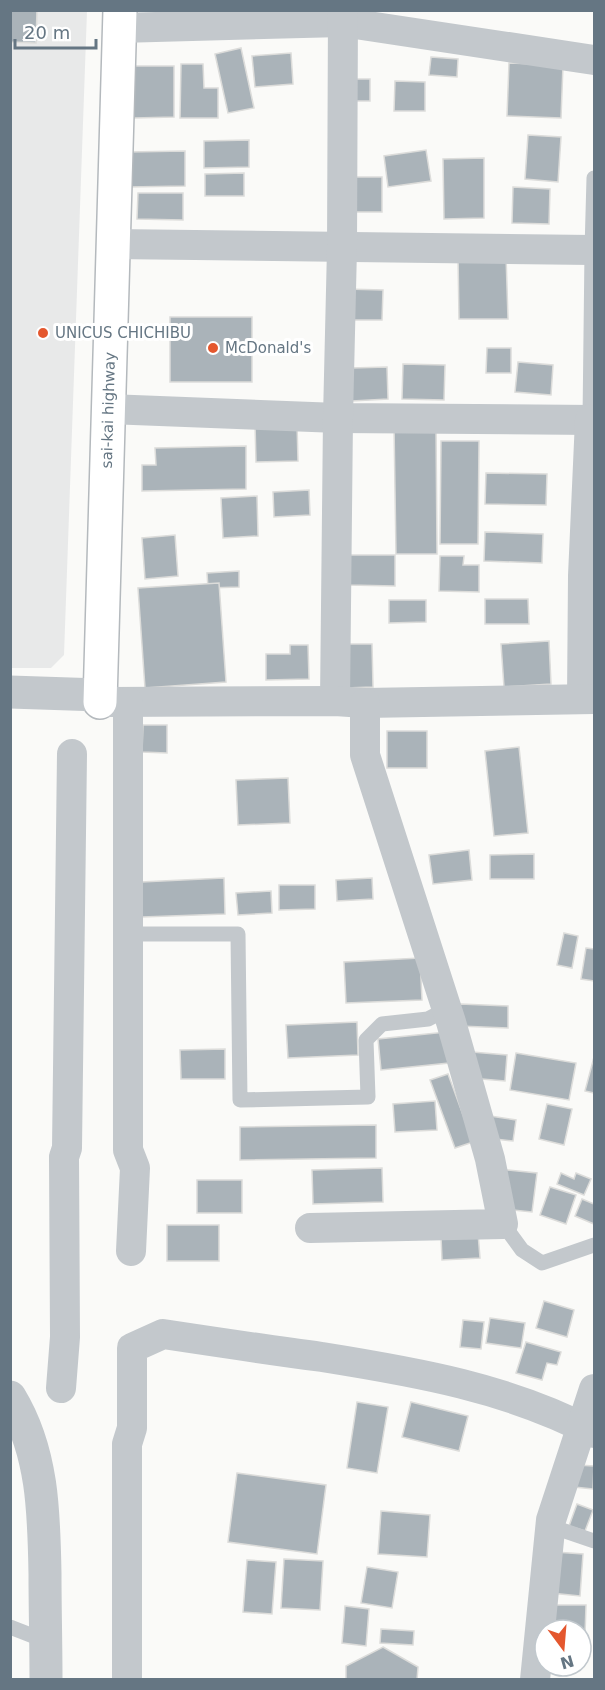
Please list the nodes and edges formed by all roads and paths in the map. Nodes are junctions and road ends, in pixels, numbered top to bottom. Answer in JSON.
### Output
{"nodes":[{"id":1,"x":342,"y":16,"type":"edge"},
{"id":2,"x":119,"y":19,"type":"edge"},
{"id":3,"x":594,"y":60,"type":"edge"},
{"id":4,"x":594,"y":178,"type":"edge"},
{"id":5,"x":113,"y":244,"type":"junction"},
{"id":6,"x":342,"y":249,"type":"junction"},
{"id":7,"x":593,"y":250,"type":"edge"},
{"id":8,"x":108,"y":409,"type":"junction"},
{"id":9,"x":338,"y":418,"type":"junction"},
{"id":10,"x":592,"y":420,"type":"edge"},
{"id":11,"x":10,"y":692,"type":"edge"},
{"id":12,"x":588,"y":699,"type":"edge"},
{"id":13,"x":110,"y":700,"type":"junction"},
{"id":14,"x":335,"y":701,"type":"junction"},
{"id":15,"x":365,"y":704,"type":"junction"},
{"id":16,"x":72,"y":754,"type":"dead end"},
{"id":17,"x":129,"y":934,"type":"junction"},
{"id":18,"x":447,"y":1009,"type":"junction"},
{"id":19,"x":503,"y":1224,"type":"junction"},
{"id":20,"x":310,"y":1228,"type":"dead end"},
{"id":21,"x":594,"y":1245,"type":"edge"},
{"id":22,"x":131,"y":1251,"type":"dead end"},
{"id":23,"x":61,"y":1388,"type":"dead end"},
{"id":24,"x":594,"y":1389,"type":"edge"},
{"id":25,"x":10,"y":1397,"type":"edge"},
{"id":26,"x":589,"y":1430,"type":"edge"},
{"id":27,"x":550,"y":1526,"type":"junction"},
{"id":28,"x":594,"y":1541,"type":"edge"},
{"id":29,"x":10,"y":1627,"type":"edge"},
{"id":30,"x":45,"y":1641,"type":"junction"},
{"id":31,"x":534,"y":1679,"type":"edge"},
{"id":32,"x":46,"y":1680,"type":"edge"},
{"id":33,"x":127,"y":1680,"type":"edge"}],
"edges":[{"from":1,"to":2,"type":"street"},
{"from":1,"to":3,"type":"street"},
{"from":1,"to":6,"type":"street"},
{"from":2,"to":5,"type":"highway","name":"sai-kai highway"},
{"from":4,"to":7,"type":"lane"},
{"from":5,"to":6,"type":"street"},
{"from":5,"to":8,"type":"highway","name":"sai-kai highway"},
{"from":6,"to":7,"type":"street"},
{"from":6,"to":9,"type":"street"},
{"from":7,"to":10,"type":"lane"},
{"from":8,"to":9,"type":"street"},
{"from":8,"to":13,"type":"highway","name":"sai-kai highway"},
{"from":9,"to":10,"type":"street"},
{"from":9,"to":14,"type":"street"},
{"from":10,"to":12,"type":"street"},
{"from":11,"to":13,"type":"street"},
{"from":12,"to":15,"type":"street"},
{"from":13,"to":14,"type":"street"},
{"from":13,"to":17,"type":"street"},
{"from":14,"to":15,"type":"street"},
{"from":15,"to":18,"type":"street"},
{"from":16,"to":23,"type":"street"},
{"from":17,"to":18,"type":"lane"},
{"from":17,"to":22,"type":"street"},
{"from":18,"to":19,"type":"street"},
{"from":19,"to":20,"type":"street"},
{"from":19,"to":21,"type":"lane"},
{"from":24,"to":26,"type":"street"},
{"from":25,"to":30,"type":"street"},
{"from":26,"to":27,"type":"street"},
{"from":26,"to":33,"type":"street"},
{"from":27,"to":28,"type":"lane"},
{"from":27,"to":31,"type":"street"},
{"from":29,"to":30,"type":"lane"},
{"from":30,"to":32,"type":"street"}]}
